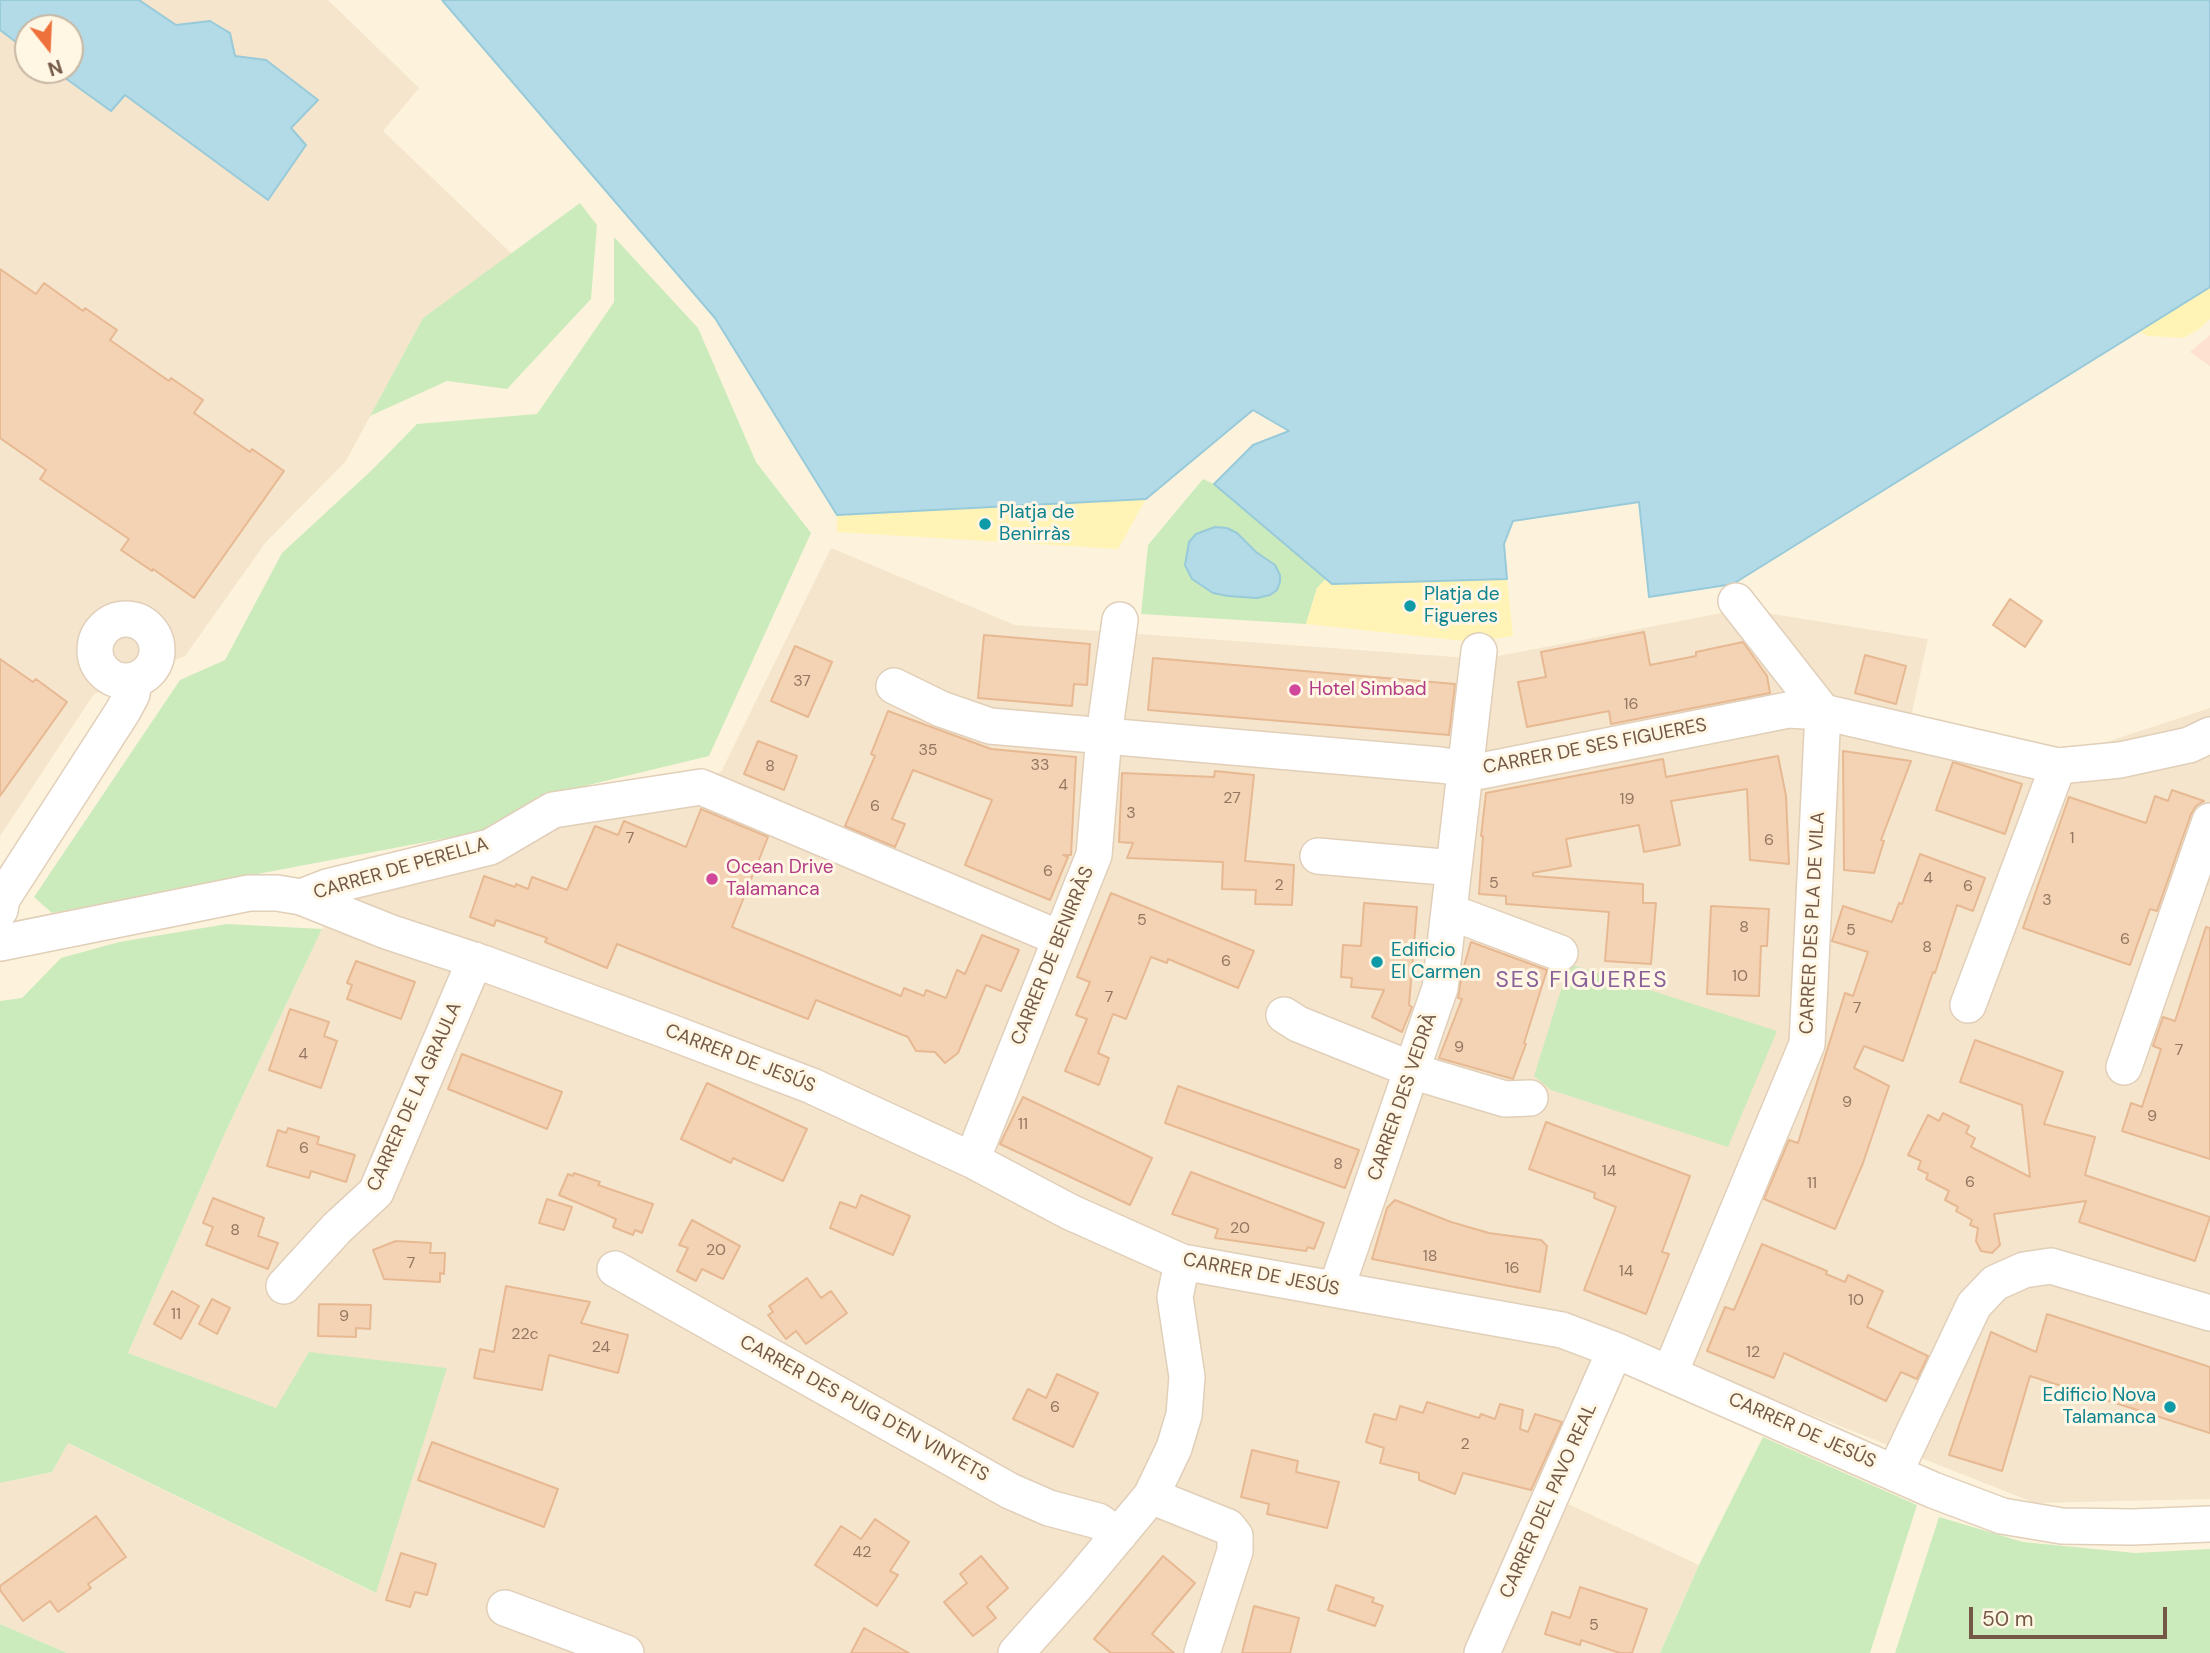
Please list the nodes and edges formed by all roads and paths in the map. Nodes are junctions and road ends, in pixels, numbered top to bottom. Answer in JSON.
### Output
{"nodes":[{"id":1,"x":1736,"y":601,"type":"dead end"},
{"id":2,"x":1120,"y":620,"type":"dead end"},
{"id":3,"x":1479,"y":650,"type":"dead end"},
{"id":4,"x":134,"y":681,"type":"dead end"},
{"id":5,"x":894,"y":686,"type":"dead end"},
{"id":6,"x":1823,"y":712,"type":"junction"},
{"id":7,"x":1104,"y":735,"type":"junction"},
{"id":8,"x":2210,"y":735,"type":"edge"},
{"id":9,"x":2058,"y":766,"type":"junction"},
{"id":10,"x":1465,"y":769,"type":"junction"},
{"id":11,"x":2210,"y":821,"type":"edge"},
{"id":12,"x":1318,"y":856,"type":"dead end"},
{"id":13,"x":1454,"y":868,"type":"junction"},
{"id":14,"x":301,"y":897,"type":"junction"},
{"id":15,"x":0,"y":910,"type":"edge"},
{"id":16,"x":1450,"y":912,"type":"junction"},
{"id":17,"x":1059,"y":938,"type":"junction"},
{"id":18,"x":0,"y":943,"type":"edge"},
{"id":19,"x":1560,"y":953,"type":"dead end"},
{"id":20,"x":475,"y":960,"type":"junction"},
{"id":21,"x":1968,"y":1005,"type":"dead end"},
{"id":22,"x":1284,"y":1015,"type":"dead end"},
{"id":23,"x":2124,"y":1066,"type":"dead end"},
{"id":24,"x":1413,"y":1069,"type":"junction"},
{"id":25,"x":1530,"y":1098,"type":"dead end"},
{"id":26,"x":972,"y":1160,"type":"junction"},
{"id":27,"x":1182,"y":1262,"type":"junction"},
{"id":28,"x":615,"y":1269,"type":"dead end"},
{"id":29,"x":284,"y":1286,"type":"dead end"},
{"id":30,"x":1336,"y":1289,"type":"junction"},
{"id":31,"x":2210,"y":1313,"type":"edge"},
{"id":32,"x":1615,"y":1350,"type":"junction"},
{"id":33,"x":1670,"y":1373,"type":"junction"},
{"id":34,"x":1895,"y":1472,"type":"junction"},
{"id":35,"x":1151,"y":1496,"type":"junction"},
{"id":36,"x":2210,"y":1524,"type":"edge"},
{"id":37,"x":1119,"y":1535,"type":"junction"},
{"id":38,"x":505,"y":1608,"type":"dead end"},
{"id":39,"x":626,"y":1653,"type":"edge"},
{"id":40,"x":1016,"y":1653,"type":"edge"},
{"id":41,"x":1202,"y":1653,"type":"edge"},
{"id":42,"x":1482,"y":1653,"type":"edge"}],
"edges":[{"from":1,"to":6,"type":"street"},
{"from":2,"to":7,"type":"street","name":"CARRER DE BENIRRÀS"},
{"from":3,"to":10,"type":"street","name":"CARRER DES VEDRÀ"},
{"from":4,"to":15,"type":"street"},
{"from":5,"to":7,"type":"street","name":"CARRER DE SES FIGUERES"},
{"from":6,"to":9,"type":"street","name":"CARRER DE SES FIGUERES"},
{"from":6,"to":10,"type":"street","name":"CARRER DE SES FIGUERES"},
{"from":6,"to":33,"type":"street","name":"CARRER DES PLA DE VILA"},
{"from":7,"to":10,"type":"street","name":"CARRER DE SES FIGUERES"},
{"from":7,"to":17,"type":"street","name":"CARRER DE BENIRRÀS"},
{"from":8,"to":9,"type":"street","name":"CARRER DE SES FIGUERES"},
{"from":9,"to":21,"type":"street"},
{"from":10,"to":13,"type":"street","name":"CARRER DES VEDRÀ"},
{"from":11,"to":23,"type":"street"},
{"from":12,"to":13,"type":"street"},
{"from":13,"to":16,"type":"street","name":"CARRER DES VEDRÀ"},
{"from":14,"to":17,"type":"street","name":"CARRER DE PERELLA"},
{"from":14,"to":18,"type":"street"},
{"from":14,"to":20,"type":"street","name":"CARRER DE JESÚS"},
{"from":16,"to":19,"type":"street"},
{"from":16,"to":24,"type":"street","name":"CARRER DES VEDRÀ"},
{"from":17,"to":26,"type":"street","name":"CARRER DE BENIRRÀS"},
{"from":20,"to":26,"type":"street","name":"CARRER DE JESÚS"},
{"from":20,"to":29,"type":"street","name":"CARRER DE LA GRAULA"},
{"from":22,"to":24,"type":"street"},
{"from":24,"to":25,"type":"street"},
{"from":24,"to":30,"type":"street","name":"CARRER DES VEDRÀ"},
{"from":26,"to":27,"type":"street","name":"CARRER DE JESÚS"},
{"from":27,"to":30,"type":"street","name":"CARRER DE JESÚS"},
{"from":27,"to":35,"type":"street"},
{"from":28,"to":37,"type":"street","name":"CARRER DES PUIG D'EN VINYETS"},
{"from":30,"to":32,"type":"street","name":"CARRER DE JESÚS"},
{"from":31,"to":34,"type":"street"},
{"from":32,"to":33,"type":"street","name":"CARRER DE JESÚS"},
{"from":32,"to":42,"type":"street","name":"CARRER DEL PAVO REAL"},
{"from":33,"to":34,"type":"street","name":"CARRER DE JESÚS"},
{"from":34,"to":36,"type":"street","name":"CARRER DE JESÚS"},
{"from":35,"to":37,"type":"street"},
{"from":35,"to":41,"type":"street"},
{"from":37,"to":40,"type":"street"},
{"from":38,"to":39,"type":"street"}]}
